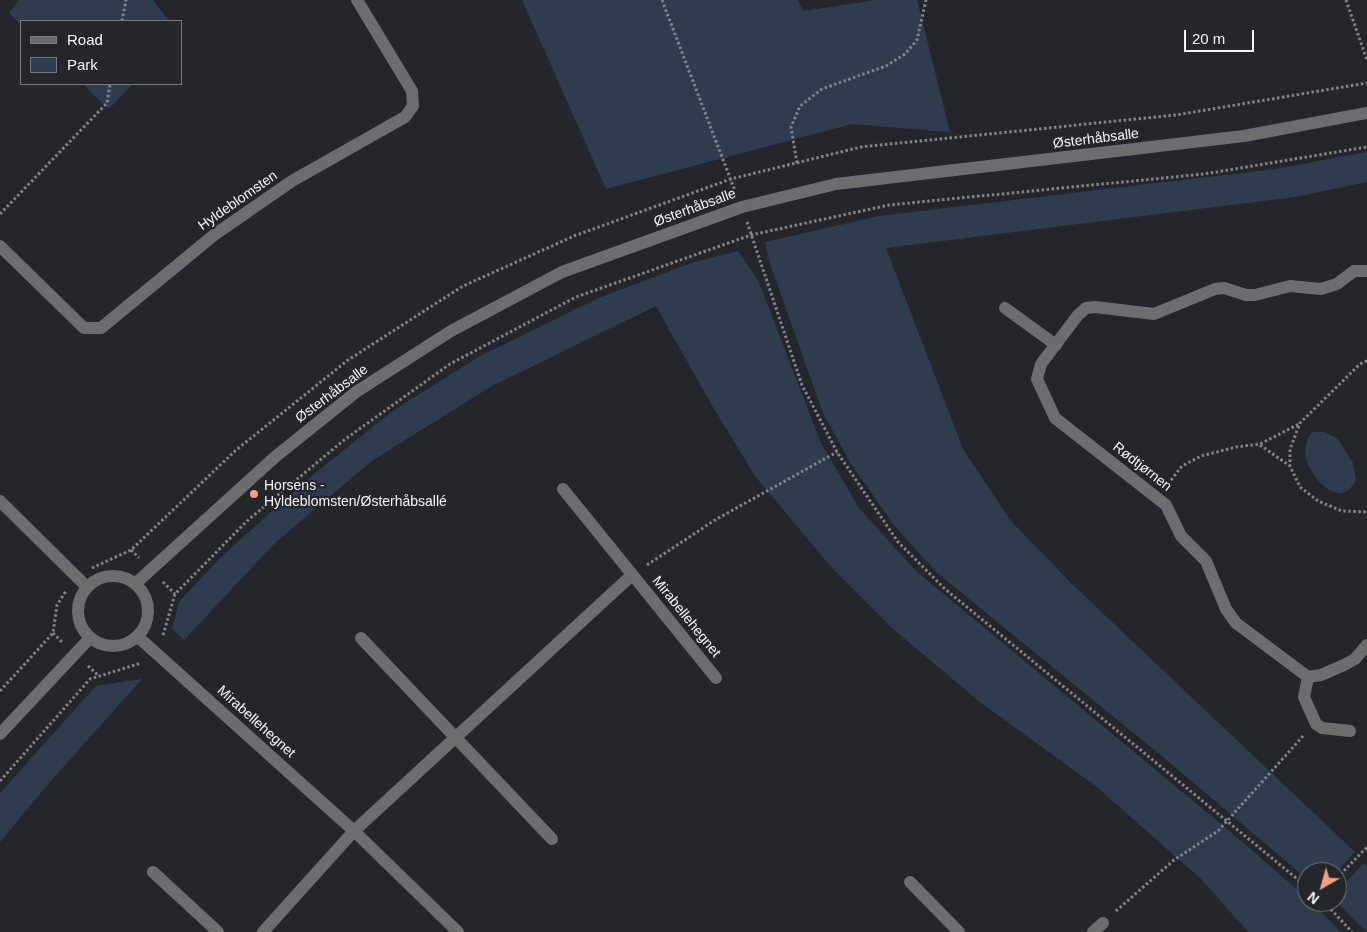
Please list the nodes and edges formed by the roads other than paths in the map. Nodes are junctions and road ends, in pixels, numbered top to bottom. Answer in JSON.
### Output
{"nodes":[{"id":1,"x":357,"y":0,"type":"edge"},
{"id":2,"x":1367,"y":113,"type":"edge"},
{"id":3,"x":0,"y":246,"type":"edge"},
{"id":4,"x":1367,"y":271,"type":"edge"},
{"id":5,"x":1005,"y":308,"type":"dead end"},
{"id":6,"x":1056,"y":344,"type":"junction"},
{"id":7,"x":563,"y":489,"type":"dead end"},
{"id":8,"x":0,"y":501,"type":"edge"},
{"id":9,"x":632,"y":575,"type":"junction"},
{"id":10,"x":136,"y":584,"type":"junction"},
{"id":11,"x":88,"y":587,"type":"junction"},
{"id":12,"x":138,"y":636,"type":"junction"},
{"id":13,"x":90,"y":638,"type":"junction"},
{"id":14,"x":361,"y":638,"type":"dead end"},
{"id":15,"x":1367,"y":645,"type":"edge"},
{"id":16,"x":716,"y":678,"type":"dead end"},
{"id":17,"x":1308,"y":678,"type":"junction"},
{"id":18,"x":1350,"y":731,"type":"dead end"},
{"id":19,"x":0,"y":734,"type":"edge"},
{"id":20,"x":456,"y":738,"type":"junction"},
{"id":21,"x":354,"y":831,"type":"junction"},
{"id":22,"x":552,"y":840,"type":"dead end"},
{"id":23,"x":153,"y":872,"type":"dead end"},
{"id":24,"x":910,"y":882,"type":"dead end"},
{"id":25,"x":218,"y":932,"type":"edge"},
{"id":26,"x":263,"y":932,"type":"edge"},
{"id":27,"x":458,"y":932,"type":"edge"},
{"id":28,"x":959,"y":932,"type":"edge"}],
"edges":[{"from":1,"to":3,"type":"street","name":"Hyldeblomsten"},
{"from":2,"to":10,"type":"street","name":"Østerhåbsalle"},
{"from":4,"to":6,"type":"street","name":"Rødtjørnen"},
{"from":5,"to":6,"type":"street"},
{"from":6,"to":17,"type":"street","name":"Rødtjørnen"},
{"from":7,"to":9,"type":"street","name":"Mirabellehegnet"},
{"from":8,"to":11,"type":"street"},
{"from":9,"to":16,"type":"street","name":"Mirabellehegnet"},
{"from":9,"to":20,"type":"street","name":"Mirabellehegnet"},
{"from":10,"to":11,"type":"street"},
{"from":10,"to":12,"type":"street"},
{"from":11,"to":13,"type":"street"},
{"from":12,"to":13,"type":"street"},
{"from":12,"to":21,"type":"street","name":"Mirabellehegnet"},
{"from":13,"to":19,"type":"street"},
{"from":14,"to":20,"type":"street"},
{"from":15,"to":17,"type":"street"},
{"from":17,"to":18,"type":"street"},
{"from":20,"to":21,"type":"street","name":"Mirabellehegnet"},
{"from":20,"to":22,"type":"street"},
{"from":21,"to":26,"type":"street","name":"Mirabellehegnet"},
{"from":21,"to":27,"type":"street","name":"Mirabellehegnet"},
{"from":23,"to":25,"type":"street"},
{"from":24,"to":28,"type":"street"}]}
